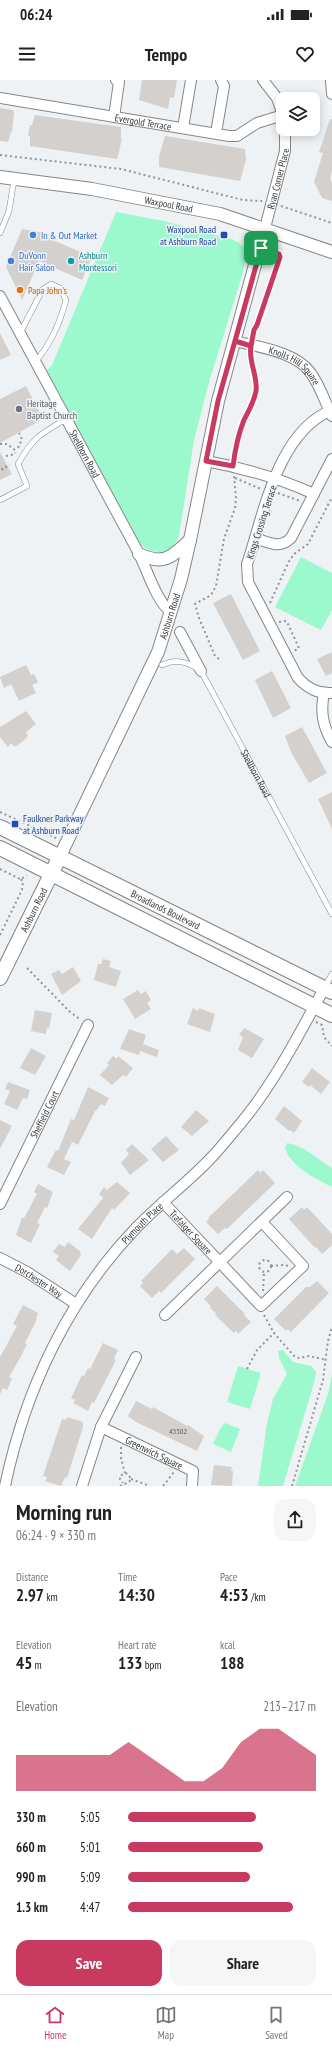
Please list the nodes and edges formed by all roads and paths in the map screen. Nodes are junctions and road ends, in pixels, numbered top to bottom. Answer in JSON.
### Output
{"nodes":[{"id":1,"x":116,"y":80,"type":"edge"},
{"id":2,"x":191,"y":80,"type":"edge"},
{"id":3,"x":221,"y":80,"type":"edge"},
{"id":4,"x":263,"y":80,"type":"edge"},
{"id":5,"x":331,"y":80,"type":"edge"},
{"id":6,"x":332,"y":94,"type":"edge"},
{"id":7,"x":276,"y":97,"type":"edge"},
{"id":8,"x":0,"y":98,"type":"edge"},
{"id":9,"x":114,"y":117,"type":"junction"},
{"id":10,"x":276,"y":117,"type":"edge"},
{"id":11,"x":183,"y":128,"type":"junction"},
{"id":12,"x":216,"y":133,"type":"junction"},
{"id":13,"x":285,"y":136,"type":"edge"},
{"id":14,"x":0,"y":155,"type":"edge"},
{"id":15,"x":0,"y":177,"type":"edge"},
{"id":16,"x":14,"y":179,"type":"junction"},
{"id":17,"x":263,"y":201,"type":"dead end"},
{"id":18,"x":276,"y":205,"type":"dead end"},
{"id":19,"x":332,"y":223,"type":"edge"},
{"id":20,"x":265,"y":228,"type":"junction"},
{"id":21,"x":0,"y":232,"type":"edge"},
{"id":22,"x":261,"y":248,"type":"junction"},
{"id":23,"x":332,"y":252,"type":"edge"},
{"id":24,"x":0,"y":296,"type":"edge"},
{"id":25,"x":20,"y":334,"type":"junction"},
{"id":26,"x":235,"y":341,"type":"junction"},
{"id":27,"x":255,"y":341,"type":"junction"},
{"id":28,"x":36,"y":362,"type":"junction"},
{"id":29,"x":331,"y":412,"type":"edge"},
{"id":30,"x":66,"y":419,"type":"junction"},
{"id":31,"x":19,"y":433,"type":"dead end"},
{"id":32,"x":0,"y":444,"type":"edge"},
{"id":33,"x":16,"y":452,"type":"junction"},
{"id":34,"x":6,"y":456,"type":"dead end"},
{"id":35,"x":332,"y":459,"type":"edge"},
{"id":36,"x":13,"y":460,"type":"dead end"},
{"id":37,"x":206,"y":461,"type":"junction"},
{"id":38,"x":13,"y":464,"type":"dead end"},
{"id":39,"x":233,"y":466,"type":"junction"},
{"id":40,"x":3,"y":470,"type":"dead end"},
{"id":41,"x":275,"y":478,"type":"junction"},
{"id":42,"x":314,"y":494,"type":"junction"},
{"id":43,"x":332,"y":497,"type":"edge"},
{"id":44,"x":0,"y":500,"type":"edge"},
{"id":45,"x":255,"y":538,"type":"junction"},
{"id":46,"x":190,"y":540,"type":"junction"},
{"id":47,"x":139,"y":554,"type":"junction"},
{"id":48,"x":271,"y":609,"type":"dead end"},
{"id":49,"x":170,"y":611,"type":"junction"},
{"id":50,"x":275,"y":616,"type":"dead end"},
{"id":51,"x":180,"y":632,"type":"dead end"},
{"id":52,"x":296,"y":657,"type":"dead end"},
{"id":53,"x":219,"y":659,"type":"dead end"},
{"id":54,"x":162,"y":665,"type":"dead end"},
{"id":55,"x":201,"y":671,"type":"junction"},
{"id":56,"x":328,"y":693,"type":"edge"},
{"id":57,"x":332,"y":742,"type":"edge"},
{"id":58,"x":0,"y":812,"type":"edge"},
{"id":59,"x":0,"y":827,"type":"edge"},
{"id":60,"x":66,"y":843,"type":"junction"},
{"id":61,"x":0,"y":848,"type":"edge"},
{"id":62,"x":60,"y":856,"type":"junction"},
{"id":63,"x":0,"y":869,"type":"edge"},
{"id":64,"x":51,"y":874,"type":"junction"},
{"id":65,"x":27,"y":876,"type":"dead end"},
{"id":66,"x":20,"y":879,"type":"junction"},
{"id":67,"x":332,"y":914,"type":"edge"},
{"id":68,"x":0,"y":935,"type":"edge"},
{"id":69,"x":27,"y":968,"type":"dead end"},
{"id":70,"x":332,"y":974,"type":"edge"},
{"id":71,"x":0,"y":978,"type":"edge"},
{"id":72,"x":328,"y":990,"type":"edge"},
{"id":73,"x":315,"y":1005,"type":"junction"},
{"id":74,"x":332,"y":1015,"type":"edge"},
{"id":75,"x":307,"y":1018,"type":"junction"},
{"id":76,"x":88,"y":1025,"type":"joint"},
{"id":77,"x":332,"y":1046,"type":"edge"},
{"id":78,"x":287,"y":1197,"type":"dead end"},
{"id":79,"x":163,"y":1202,"type":"junction"},
{"id":80,"x":0,"y":1204,"type":"edge"},
{"id":81,"x":262,"y":1222,"type":"junction"},
{"id":82,"x":0,"y":1258,"type":"edge"},
{"id":83,"x":220,"y":1261,"type":"junction"},
{"id":84,"x":271,"y":1266,"type":"junction"},
{"id":85,"x":299,"y":1270,"type":"junction"},
{"id":86,"x":264,"y":1272,"type":"junction"},
{"id":87,"x":264,"y":1303,"type":"junction"},
{"id":88,"x":76,"y":1304,"type":"junction"},
{"id":89,"x":165,"y":1315,"type":"dead end"},
{"id":90,"x":332,"y":1326,"type":"edge"},
{"id":91,"x":274,"y":1333,"type":"junction"},
{"id":92,"x":136,"y":1357,"type":"dead end"},
{"id":93,"x":327,"y":1360,"type":"junction"},
{"id":94,"x":247,"y":1369,"type":"dead end"},
{"id":95,"x":101,"y":1427,"type":"junction"},
{"id":96,"x":125,"y":1438,"type":"junction"},
{"id":97,"x":178,"y":1464,"type":"junction"},
{"id":98,"x":125,"y":1473,"type":"junction"},
{"id":99,"x":131,"y":1479,"type":"junction"},
{"id":100,"x":123,"y":1483,"type":"junction"},
{"id":101,"x":5,"y":1486,"type":"edge"},
{"id":102,"x":82,"y":1486,"type":"edge"},
{"id":103,"x":120,"y":1486,"type":"edge"},
{"id":104,"x":150,"y":1486,"type":"edge"},
{"id":105,"x":163,"y":1486,"type":"edge"},
{"id":106,"x":192,"y":1486,"type":"edge"},
{"id":107,"x":292,"y":1486,"type":"edge"}],
"edges":[{"from":1,"to":9,"type":"street"},
{"from":2,"to":11,"type":"street"},
{"from":3,"to":12,"type":"street"},
{"from":4,"to":7,"type":"street"},
{"from":5,"to":6,"type":"street"},
{"from":8,"to":9,"type":"street","name":"Evergold Terrace"},
{"from":9,"to":11,"type":"street","name":"Evergold Terrace"},
{"from":10,"to":12,"type":"street","name":"Evergold Terrace"},
{"from":11,"to":12,"type":"street","name":"Evergold Terrace"},
{"from":13,"to":20,"type":"street","name":"Ryan Corner Place"},
{"from":14,"to":17,"type":"path"},
{"from":15,"to":16,"type":"street","name":"Waxpool Road"},
{"from":16,"to":20,"type":"street","name":"Waxpool Road"},
{"from":16,"to":21,"type":"lane"},
{"from":18,"to":19,"type":"path"},
{"from":20,"to":22,"type":"street","name":"Ashburn Road"},
{"from":20,"to":23,"type":"street","name":"Waxpool Road"},
{"from":22,"to":26,"type":"street","name":"Ashburn Road"},
{"from":22,"to":27,"type":"path"},
{"from":24,"to":25,"type":"street","name":"Shellhorn Road"},
{"from":25,"to":28,"type":"street","name":"Shellhorn Road"},
{"from":25,"to":28,"type":"lane"},
{"from":26,"to":27,"type":"street","name":"Knolls Hill Square"},
{"from":26,"to":37,"type":"street","name":"Ashburn Road"},
{"from":27,"to":29,"type":"street","name":"Knolls Hill Square"},
{"from":27,"to":39,"type":"path"},
{"from":28,"to":30,"type":"street","name":"Shellhorn Road"},
{"from":29,"to":41,"type":"street","name":"Kings Crossing Terrace"},
{"from":30,"to":44,"type":"lane"},
{"from":30,"to":47,"type":"street","name":"Shellhorn Road"},
{"from":31,"to":33,"type":"path"},
{"from":32,"to":33,"type":"path"},
{"from":33,"to":34,"type":"path"},
{"from":33,"to":36,"type":"path"},
{"from":35,"to":42,"type":"street"},
{"from":37,"to":39,"type":"street"},
{"from":37,"to":46,"type":"street","name":"Ashburn Road"},
{"from":38,"to":40,"type":"path"},
{"from":39,"to":41,"type":"street"},
{"from":39,"to":53,"type":"path"},
{"from":41,"to":42,"type":"street"},
{"from":41,"to":45,"type":"street","name":"Kings Crossing Terrace"},
{"from":42,"to":45,"type":"street"},
{"from":43,"to":48,"type":"path"},
{"from":45,"to":56,"type":"street","name":"Kings Crossing Terrace"},
{"from":46,"to":47,"type":"street"},
{"from":46,"to":49,"type":"street","name":"Ashburn Road"},
{"from":47,"to":49,"type":"street","name":"Shellhorn Road"},
{"from":49,"to":60,"type":"street","name":"Ashburn Road"},
{"from":50,"to":52,"type":"path"},
{"from":51,"to":55,"type":"street","name":"Shellhorn Road"},
{"from":54,"to":55,"type":"lane"},
{"from":55,"to":67,"type":"lane","name":"Shellhorn Road"},
{"from":56,"to":57,"type":"street"},
{"from":58,"to":60,"type":"path"},
{"from":59,"to":62,"type":"main road","name":"Broadlands Boulevard"},
{"from":60,"to":62,"type":"street","name":"Ashburn Road"},
{"from":61,"to":64,"type":"main road","name":"Broadlands Boulevard"},
{"from":62,"to":64,"type":"main road","name":"Ashburn Road"},
{"from":62,"to":72,"type":"main road","name":"Broadlands Boulevard"},
{"from":63,"to":66,"type":"path"},
{"from":64,"to":71,"type":"main road","name":"Ashburn Road"},
{"from":64,"to":73,"type":"main road","name":"Broadlands Boulevard"},
{"from":65,"to":66,"type":"path"},
{"from":66,"to":68,"type":"path"},
{"from":69,"to":76,"type":"path"},
{"from":70,"to":72,"type":"lane"},
{"from":72,"to":73,"type":"street","name":"Plymouth Place"},
{"from":73,"to":74,"type":"main road","name":"Broadlands Boulevard"},
{"from":73,"to":75,"type":"street","name":"Plymouth Place"},
{"from":75,"to":77,"type":"path"},
{"from":75,"to":79,"type":"street","name":"Plymouth Place"},
{"from":76,"to":80,"type":"street","name":"Sheffield Court"},
{"from":78,"to":81,"type":"street"},
{"from":79,"to":83,"type":"street","name":"Trafalger Square"},
{"from":79,"to":88,"type":"street","name":"Plymouth Place"},
{"from":81,"to":83,"type":"street"},
{"from":81,"to":85,"type":"street"},
{"from":82,"to":88,"type":"street","name":"Dorchester Way"},
{"from":83,"to":87,"type":"street","name":"Trafalger Square"},
{"from":83,"to":89,"type":"street"},
{"from":84,"to":85,"type":"path"},
{"from":84,"to":86,"type":"path"},
{"from":84,"to":86,"type":"path"},
{"from":85,"to":87,"type":"street"},
{"from":86,"to":87,"type":"path"},
{"from":87,"to":91,"type":"path"},
{"from":88,"to":101,"type":"street","name":"Plymouth Place"},
{"from":90,"to":93,"type":"path"},
{"from":91,"to":93,"type":"path"},
{"from":91,"to":94,"type":"path"},
{"from":92,"to":95,"type":"street"},
{"from":93,"to":107,"type":"path"},
{"from":95,"to":96,"type":"street","name":"Greenwich Square"},
{"from":95,"to":102,"type":"street"},
{"from":96,"to":97,"type":"street","name":"Greenwich Square"},
{"from":96,"to":98,"type":"path"},
{"from":97,"to":105,"type":"path"},
{"from":97,"to":106,"type":"street","name":"Greenwich Square"},
{"from":98,"to":99,"type":"path"},
{"from":98,"to":100,"type":"path"},
{"from":99,"to":100,"type":"path"},
{"from":99,"to":104,"type":"path"},
{"from":100,"to":103,"type":"path"}]}
